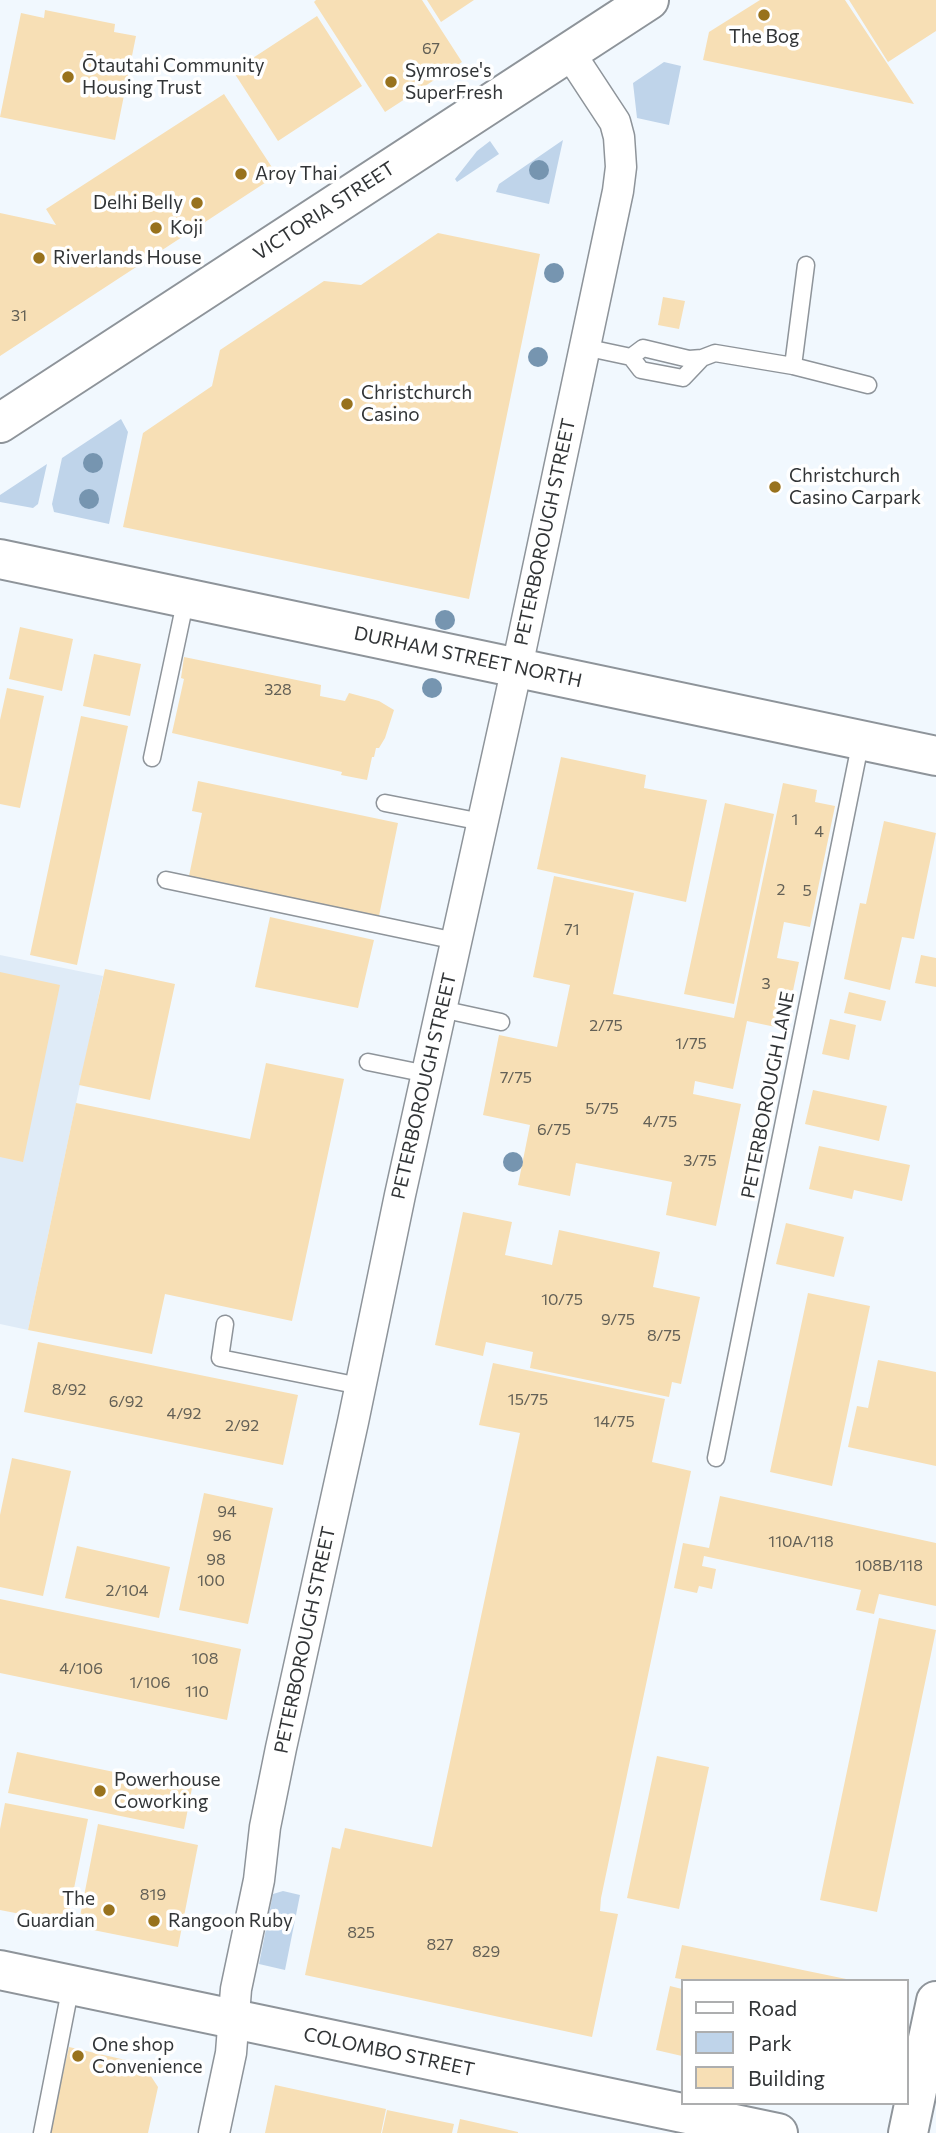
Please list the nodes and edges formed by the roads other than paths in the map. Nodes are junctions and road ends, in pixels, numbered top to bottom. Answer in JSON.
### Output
{"nodes":[{"id":1,"x":649,"y":0,"type":"edge"},
{"id":2,"x":569,"y":52,"type":"junction"},
{"id":3,"x":806,"y":265,"type":"dead end"},
{"id":4,"x":584,"y":347,"type":"junction"},
{"id":5,"x":793,"y":366,"type":"junction"},
{"id":6,"x":868,"y":385,"type":"dead end"},
{"id":7,"x":0,"y":424,"type":"edge"},
{"id":8,"x":0,"y":559,"type":"edge"},
{"id":9,"x":186,"y":598,"type":"junction"},
{"id":10,"x":517,"y":667,"type":"junction"},
{"id":11,"x":861,"y":740,"type":"junction"},
{"id":12,"x":936,"y":756,"type":"edge"},
{"id":13,"x":152,"y":758,"type":"dead end"},
{"id":14,"x":385,"y":803,"type":"dead end"},
{"id":15,"x":482,"y":822,"type":"junction"},
{"id":16,"x":166,"y":880,"type":"dead end"},
{"id":17,"x":456,"y":941,"type":"junction"},
{"id":18,"x":441,"y":1009,"type":"junction"},
{"id":19,"x":502,"y":1021,"type":"dead end"},
{"id":20,"x":368,"y":1062,"type":"dead end"},
{"id":21,"x":426,"y":1074,"type":"junction"},
{"id":22,"x":225,"y":1324,"type":"dead end"},
{"id":23,"x":360,"y":1386,"type":"junction"},
{"id":24,"x":716,"y":1458,"type":"dead end"},
{"id":25,"x":0,"y":1970,"type":"edge"},
{"id":26,"x":71,"y":1985,"type":"junction"},
{"id":27,"x":936,"y":2001,"type":"edge"},
{"id":28,"x":235,"y":2019,"type":"junction"},
{"id":29,"x":42,"y":2133,"type":"edge"},
{"id":30,"x":214,"y":2133,"type":"edge"},
{"id":31,"x":778,"y":2133,"type":"edge"},
{"id":32,"x":908,"y":2133,"type":"edge"}],
"edges":[{"from":1,"to":2,"type":"street","name":"VICTORIA STREET"},
{"from":2,"to":4,"type":"street","name":"PETERBOROUGH STREET"},
{"from":2,"to":7,"type":"street","name":"VICTORIA STREET"},
{"from":3,"to":5,"type":"lane"},
{"from":4,"to":5,"type":"lane"},
{"from":4,"to":10,"type":"street","name":"PETERBOROUGH STREET"},
{"from":5,"to":6,"type":"lane"},
{"from":8,"to":9,"type":"street","name":"DURHAM STREET NORTH"},
{"from":9,"to":10,"type":"street","name":"DURHAM STREET NORTH"},
{"from":9,"to":13,"type":"lane"},
{"from":10,"to":11,"type":"street","name":"DURHAM STREET NORTH"},
{"from":10,"to":15,"type":"street","name":"PETERBOROUGH STREET"},
{"from":11,"to":12,"type":"street","name":"DURHAM STREET NORTH"},
{"from":11,"to":24,"type":"lane","name":"PETERBOROUGH LANE"},
{"from":14,"to":15,"type":"lane"},
{"from":15,"to":17,"type":"street","name":"PETERBOROUGH STREET"},
{"from":16,"to":17,"type":"lane"},
{"from":17,"to":18,"type":"street","name":"PETERBOROUGH STREET"},
{"from":18,"to":19,"type":"lane"},
{"from":18,"to":21,"type":"street","name":"PETERBOROUGH STREET"},
{"from":20,"to":21,"type":"lane"},
{"from":21,"to":23,"type":"street","name":"PETERBOROUGH STREET"},
{"from":22,"to":23,"type":"lane"},
{"from":23,"to":28,"type":"street","name":"PETERBOROUGH STREET"},
{"from":25,"to":26,"type":"street","name":"COLOMBO STREET"},
{"from":26,"to":28,"type":"street","name":"COLOMBO STREET"},
{"from":26,"to":29,"type":"lane"},
{"from":27,"to":32,"type":"street"},
{"from":28,"to":30,"type":"street","name":"PETERBOROUGH STREET"},
{"from":28,"to":31,"type":"street","name":"COLOMBO STREET"}]}
